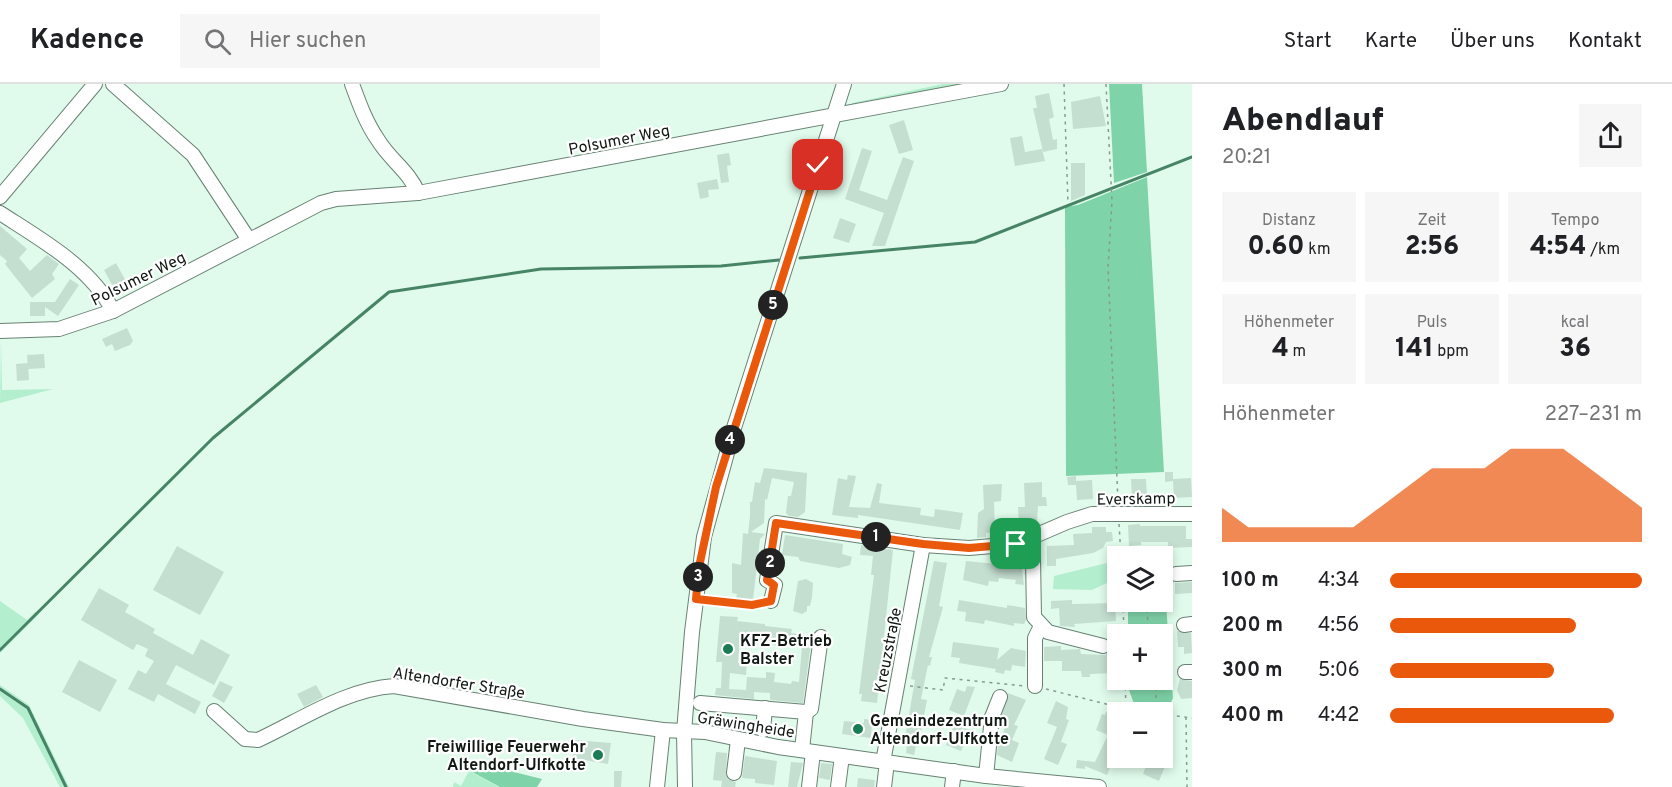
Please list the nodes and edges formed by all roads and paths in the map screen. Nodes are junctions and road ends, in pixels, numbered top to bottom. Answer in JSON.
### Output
{"nodes":[{"id":1,"x":95,"y":84,"type":"edge"},
{"id":2,"x":112,"y":84,"type":"edge"},
{"id":3,"x":352,"y":84,"type":"edge"},
{"id":4,"x":844,"y":84,"type":"edge"},
{"id":5,"x":1001,"y":84,"type":"edge"},
{"id":6,"x":1064,"y":84,"type":"edge"},
{"id":7,"x":1106,"y":84,"type":"edge"},
{"id":8,"x":834,"y":117,"type":"junction"},
{"id":9,"x":418,"y":193,"type":"junction"},
{"id":10,"x":0,"y":197,"type":"edge"},
{"id":11,"x":1068,"y":204,"type":"dead end"},
{"id":12,"x":0,"y":213,"type":"edge"},
{"id":13,"x":249,"y":240,"type":"junction"},
{"id":14,"x":113,"y":311,"type":"junction"},
{"id":15,"x":0,"y":331,"type":"edge"},
{"id":16,"x":1118,"y":512,"type":"junction"},
{"id":17,"x":1192,"y":514,"type":"edge"},
{"id":18,"x":1029,"y":540,"type":"junction"},
{"id":19,"x":923,"y":544,"type":"junction"},
{"id":20,"x":1120,"y":546,"type":"edge"},
{"id":21,"x":1192,"y":573,"type":"edge"},
{"id":22,"x":1176,"y":574,"type":"dead end"},
{"id":23,"x":696,"y":599,"type":"junction"},
{"id":24,"x":771,"y":601,"type":"joint"},
{"id":25,"x":1041,"y":626,"type":"junction"},
{"id":26,"x":821,"y":637,"type":"dead end"},
{"id":27,"x":1103,"y":646,"type":"dead end"},
{"id":28,"x":897,"y":684,"type":"junction"},
{"id":29,"x":1035,"y":686,"type":"junction"},
{"id":30,"x":1000,"y":697,"type":"dead end"},
{"id":31,"x":700,"y":703,"type":"dead end"},
{"id":32,"x":1107,"y":704,"type":"edge"},
{"id":33,"x":765,"y":708,"type":"junction"},
{"id":34,"x":214,"y":711,"type":"dead end"},
{"id":35,"x":806,"y":712,"type":"junction"},
{"id":36,"x":1173,"y":715,"type":"edge"},
{"id":37,"x":1186,"y":717,"type":"junction"},
{"id":38,"x":1192,"y":718,"type":"edge"},
{"id":39,"x":663,"y":730,"type":"junction"},
{"id":40,"x":763,"y":730,"type":"dead end"},
{"id":41,"x":684,"y":732,"type":"junction"},
{"id":42,"x":738,"y":740,"type":"junction"},
{"id":43,"x":807,"y":751,"type":"junction"},
{"id":44,"x":842,"y":756,"type":"junction"},
{"id":45,"x":885,"y":762,"type":"junction"},
{"id":46,"x":954,"y":771,"type":"junction"},
{"id":47,"x":734,"y":773,"type":"dead end"},
{"id":48,"x":986,"y":776,"type":"junction"},
{"id":49,"x":657,"y":787,"type":"edge"},
{"id":50,"x":685,"y":787,"type":"edge"},
{"id":51,"x":809,"y":787,"type":"edge"},
{"id":52,"x":838,"y":787,"type":"edge"},
{"id":53,"x":884,"y":787,"type":"edge"},
{"id":54,"x":952,"y":787,"type":"edge"},
{"id":55,"x":1099,"y":787,"type":"edge"},
{"id":56,"x":1187,"y":787,"type":"edge"}],
"edges":[{"from":1,"to":10,"type":"street"},
{"from":2,"to":13,"type":"street"},
{"from":3,"to":9,"type":"street"},
{"from":4,"to":8,"type":"street"},
{"from":5,"to":8,"type":"street","name":"Polsumer Weg"},
{"from":6,"to":11,"type":"path"},
{"from":7,"to":16,"type":"path"},
{"from":8,"to":9,"type":"street","name":"Polsumer Weg"},
{"from":8,"to":23,"type":"street"},
{"from":9,"to":13,"type":"street","name":"Polsumer Weg"},
{"from":12,"to":14,"type":"street"},
{"from":13,"to":14,"type":"street","name":"Polsumer Weg"},
{"from":14,"to":15,"type":"street","name":"Polsumer Weg"},
{"from":16,"to":17,"type":"street","name":"Everskamp"},
{"from":16,"to":18,"type":"street","name":"Everskamp"},
{"from":16,"to":20,"type":"path"},
{"from":18,"to":19,"type":"street","name":"Everskamp"},
{"from":18,"to":25,"type":"street"},
{"from":19,"to":24,"type":"street","name":"Everskamp"},
{"from":19,"to":28,"type":"street","name":"Kreuzstraße"},
{"from":21,"to":22,"type":"street"},
{"from":23,"to":24,"type":"path"},
{"from":23,"to":41,"type":"street"},
{"from":25,"to":27,"type":"street"},
{"from":25,"to":29,"type":"street"},
{"from":26,"to":35,"type":"street"},
{"from":28,"to":29,"type":"path"},
{"from":28,"to":45,"type":"street","name":"Kreuzstraße"},
{"from":29,"to":32,"type":"path"},
{"from":30,"to":48,"type":"street"},
{"from":31,"to":33,"type":"street","name":"Gräwingheide"},
{"from":33,"to":35,"type":"street","name":"Gräwingheide"},
{"from":33,"to":40,"type":"street"},
{"from":34,"to":39,"type":"street","name":"Altendorfer Straße"},
{"from":35,"to":43,"type":"street","name":"Gräwingheide"},
{"from":36,"to":37,"type":"path"},
{"from":37,"to":38,"type":"path"},
{"from":37,"to":56,"type":"path"},
{"from":39,"to":41,"type":"street","name":"Altendorfer Straße"},
{"from":39,"to":49,"type":"street"},
{"from":41,"to":42,"type":"street","name":"Gräwingheide"},
{"from":41,"to":50,"type":"street"},
{"from":42,"to":43,"type":"street","name":"Gräwingheide"},
{"from":42,"to":47,"type":"street"},
{"from":43,"to":44,"type":"street","name":"Gräwingheide"},
{"from":43,"to":51,"type":"street"},
{"from":44,"to":45,"type":"street","name":"Gräwingheide"},
{"from":44,"to":52,"type":"street"},
{"from":45,"to":46,"type":"street","name":"Gräwingheide"},
{"from":45,"to":53,"type":"street"},
{"from":46,"to":48,"type":"street","name":"Gräwingheide"},
{"from":46,"to":54,"type":"street"},
{"from":48,"to":55,"type":"street","name":"Gräwingheide"}]}
